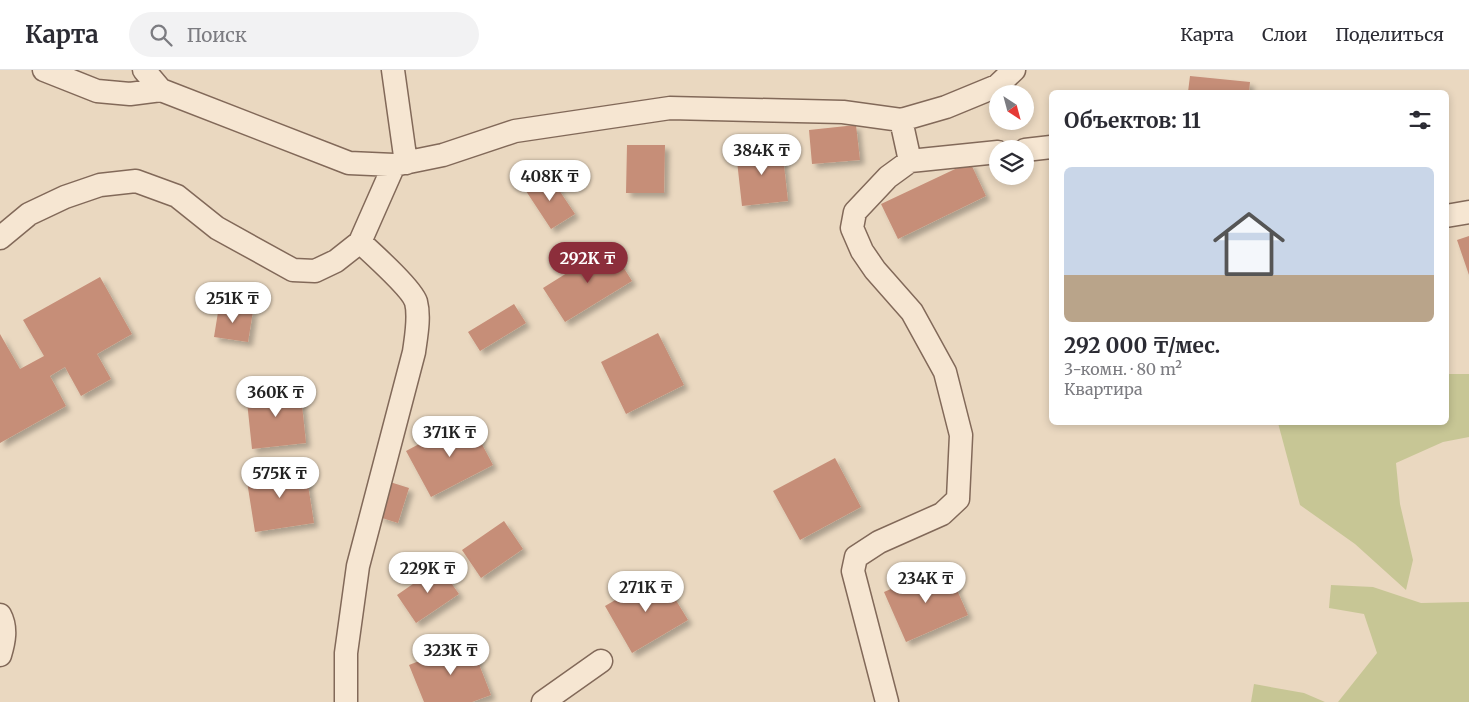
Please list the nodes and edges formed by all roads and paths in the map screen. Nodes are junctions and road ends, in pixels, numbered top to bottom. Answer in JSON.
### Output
{"nodes":[{"id":1,"x":44,"y":70,"type":"edge"},
{"id":2,"x":144,"y":70,"type":"edge"},
{"id":3,"x":393,"y":70,"type":"edge"},
{"id":4,"x":1014,"y":70,"type":"edge"},
{"id":5,"x":161,"y":90,"type":"junction"},
{"id":6,"x":901,"y":120,"type":"junction"},
{"id":7,"x":1049,"y":147,"type":"edge"},
{"id":8,"x":1034,"y":149,"type":"edge"},
{"id":9,"x":989,"y":153,"type":"edge"},
{"id":10,"x":910,"y":161,"type":"junction"},
{"id":11,"x":400,"y":164,"type":"junction"},
{"id":12,"x":1469,"y":212,"type":"edge"},
{"id":13,"x":1449,"y":215,"type":"edge"},
{"id":14,"x":0,"y":238,"type":"edge"},
{"id":15,"x":360,"y":242,"type":"junction"},
{"id":16,"x":0,"y":615,"type":"edge"},
{"id":17,"x":0,"y":655,"type":"edge"},
{"id":18,"x":600,"y":661,"type":"dead end"},
{"id":19,"x":346,"y":702,"type":"edge"},
{"id":20,"x":544,"y":702,"type":"edge"},
{"id":21,"x":887,"y":702,"type":"edge"}],
"edges":[{"from":1,"to":5,"type":"street"},
{"from":2,"to":5,"type":"street"},
{"from":3,"to":11,"type":"street"},
{"from":4,"to":6,"type":"street"},
{"from":5,"to":11,"type":"street"},
{"from":6,"to":10,"type":"street"},
{"from":6,"to":11,"type":"street"},
{"from":7,"to":8,"type":"street"},
{"from":9,"to":10,"type":"street"},
{"from":10,"to":21,"type":"street"},
{"from":11,"to":15,"type":"street"},
{"from":12,"to":13,"type":"street"},
{"from":14,"to":15,"type":"street"},
{"from":15,"to":19,"type":"street"},
{"from":16,"to":17,"type":"street"},
{"from":18,"to":20,"type":"street"}]}
